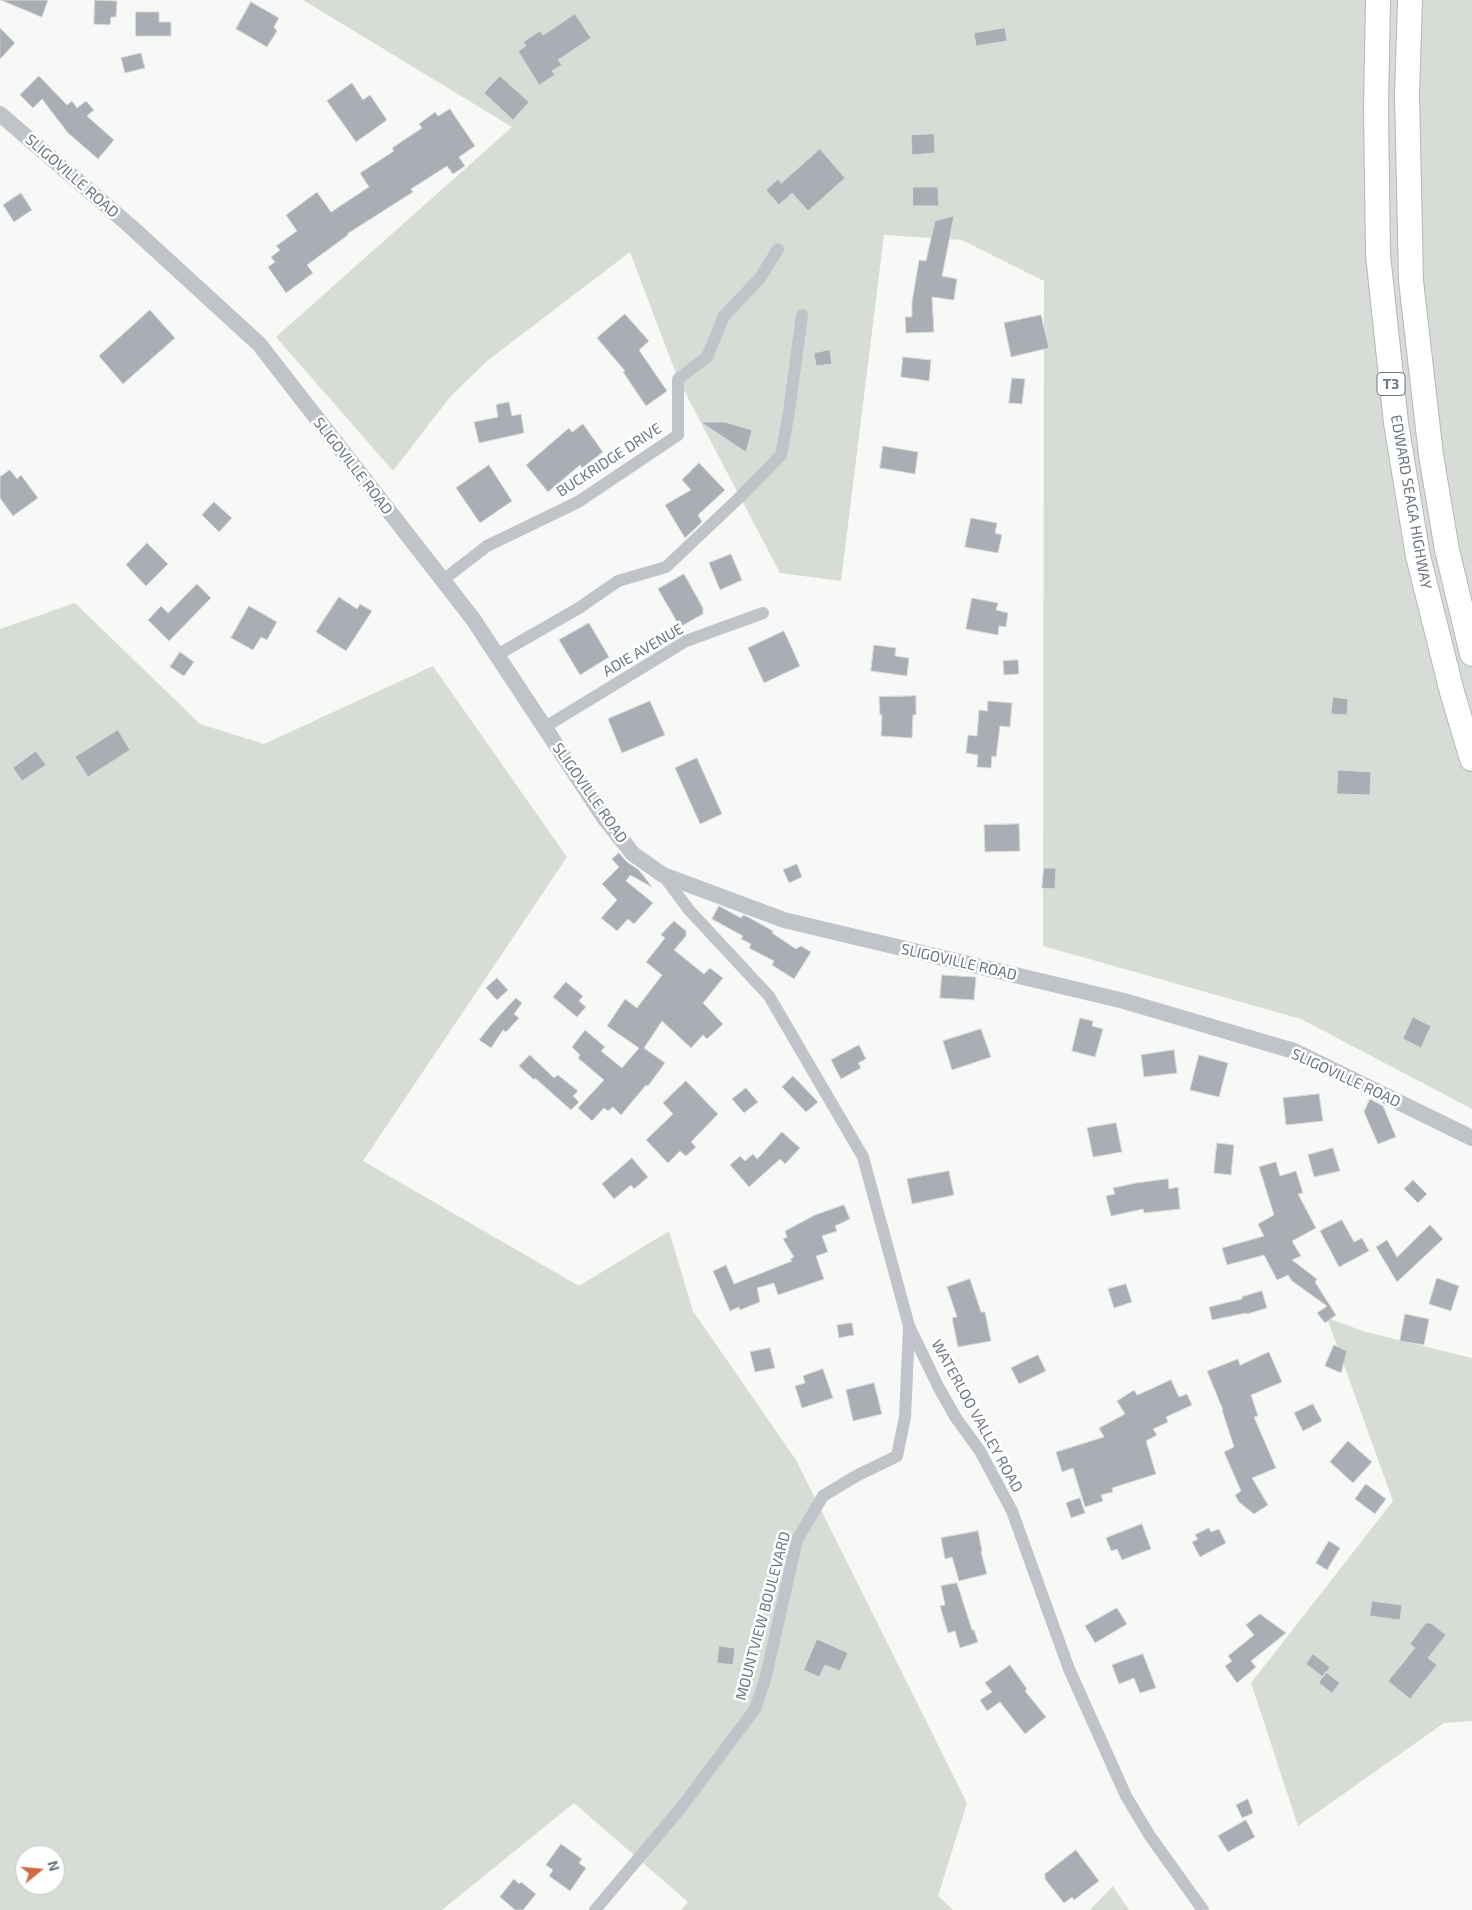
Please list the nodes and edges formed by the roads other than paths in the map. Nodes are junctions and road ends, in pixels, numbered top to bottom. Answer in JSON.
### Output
{"nodes":[{"id":1,"x":1378,"y":0,"type":"edge"},
{"id":2,"x":1410,"y":0,"type":"edge"},
{"id":3,"x":0,"y":114,"type":"edge"},
{"id":4,"x":778,"y":249,"type":"dead end"},
{"id":5,"x":802,"y":315,"type":"dead end"},
{"id":6,"x":443,"y":580,"type":"junction"},
{"id":7,"x":763,"y":613,"type":"dead end"},
{"id":8,"x":1472,"y":654,"type":"edge"},
{"id":9,"x":497,"y":655,"type":"junction"},
{"id":10,"x":545,"y":727,"type":"junction"},
{"id":11,"x":1472,"y":759,"type":"edge"},
{"id":12,"x":663,"y":874,"type":"junction"},
{"id":13,"x":1472,"y":1138,"type":"edge"},
{"id":14,"x":909,"y":1326,"type":"junction"},
{"id":15,"x":595,"y":1910,"type":"edge"},
{"id":16,"x":1203,"y":1910,"type":"edge"}],
"edges":[{"from":1,"to":11,"type":"highway","name":"EDWARD SEAGA HIGHWAY","number":"T3"},
{"from":2,"to":8,"type":"highway","name":"EDWARD SEAGA HIGHWAY","number":"T3"},
{"from":3,"to":6,"type":"street","name":"SLIGOVILLE ROAD"},
{"from":4,"to":6,"type":"street","name":"BUCKRIDGE DRIVE"},
{"from":5,"to":9,"type":"street"},
{"from":6,"to":9,"type":"street","name":"SLIGOVILLE ROAD"},
{"from":7,"to":10,"type":"street","name":"ADIE AVENUE"},
{"from":9,"to":10,"type":"street","name":"SLIGOVILLE ROAD"},
{"from":10,"to":12,"type":"street","name":"SLIGOVILLE ROAD"},
{"from":12,"to":13,"type":"street","name":"SLIGOVILLE ROAD"},
{"from":12,"to":14,"type":"street","name":"WATERLOO VALLEY ROAD"},
{"from":14,"to":15,"type":"street","name":"MOUNTVIEW BOULEVARD"},
{"from":14,"to":16,"type":"street","name":"WATERLOO VALLEY ROAD"}]}
